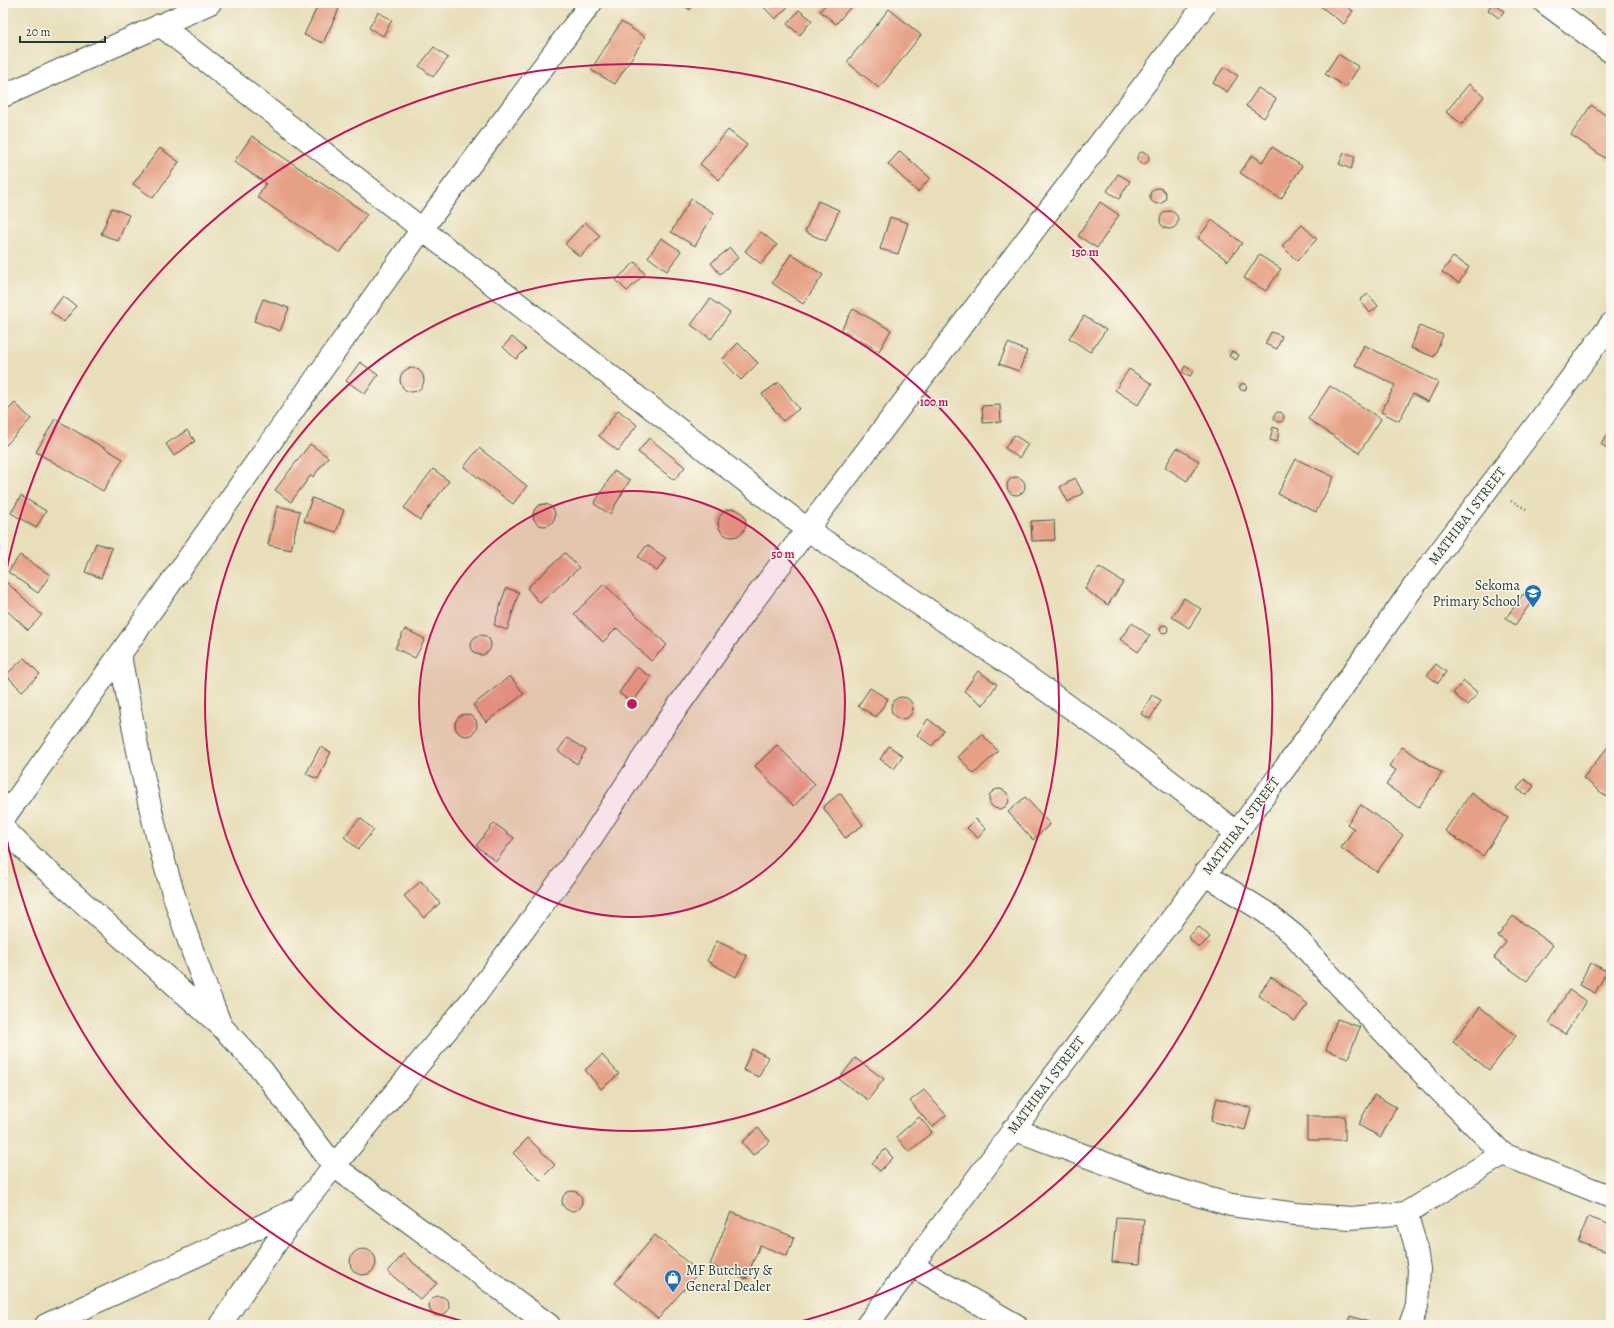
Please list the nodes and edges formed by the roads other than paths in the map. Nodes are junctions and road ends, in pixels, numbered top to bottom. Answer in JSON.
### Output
{"nodes":[{"id":1,"x":210,"y":3,"type":"edge"},
{"id":2,"x":591,"y":3,"type":"edge"},
{"id":3,"x":1206,"y":3,"type":"edge"},
{"id":4,"x":1545,"y":3,"type":"edge"},
{"id":5,"x":160,"y":25,"type":"junction"},
{"id":6,"x":1611,"y":52,"type":"edge"},
{"id":7,"x":3,"y":96,"type":"edge"},
{"id":8,"x":422,"y":229,"type":"junction"},
{"id":9,"x":1611,"y":324,"type":"edge"},
{"id":10,"x":808,"y":530,"type":"junction"},
{"id":11,"x":120,"y":655,"type":"junction"},
{"id":12,"x":3,"y":819,"type":"edge"},
{"id":13,"x":3,"y":828,"type":"edge"},
{"id":14,"x":1236,"y":832,"type":"junction"},
{"id":15,"x":1204,"y":874,"type":"junction"},
{"id":16,"x":221,"y":1026,"type":"junction"},
{"id":17,"x":1013,"y":1129,"type":"junction"},
{"id":18,"x":1503,"y":1154,"type":"junction"},
{"id":19,"x":334,"y":1166,"type":"junction"},
{"id":20,"x":1611,"y":1197,"type":"edge"},
{"id":21,"x":300,"y":1208,"type":"junction"},
{"id":22,"x":1406,"y":1213,"type":"junction"},
{"id":23,"x":912,"y":1265,"type":"junction"},
{"id":24,"x":46,"y":1325,"type":"edge"},
{"id":25,"x":220,"y":1325,"type":"edge"},
{"id":26,"x":549,"y":1325,"type":"edge"},
{"id":27,"x":867,"y":1325,"type":"edge"},
{"id":28,"x":1016,"y":1325,"type":"edge"},
{"id":29,"x":1410,"y":1325,"type":"edge"}],
"edges":[{"from":1,"to":5,"type":"street"},
{"from":2,"to":8,"type":"street"},
{"from":3,"to":10,"type":"street"},
{"from":4,"to":6,"type":"street"},
{"from":5,"to":7,"type":"street"},
{"from":5,"to":8,"type":"street"},
{"from":8,"to":10,"type":"street"},
{"from":8,"to":11,"type":"street"},
{"from":9,"to":14,"type":"street","name":"MATHIBA I STREET"},
{"from":10,"to":14,"type":"street"},
{"from":10,"to":19,"type":"street"},
{"from":11,"to":12,"type":"street"},
{"from":11,"to":16,"type":"street"},
{"from":13,"to":16,"type":"street"},
{"from":14,"to":15,"type":"street","name":"MATHIBA I STREET"},
{"from":15,"to":17,"type":"street","name":"MATHIBA I STREET"},
{"from":15,"to":18,"type":"street"},
{"from":16,"to":19,"type":"street"},
{"from":17,"to":22,"type":"street"},
{"from":17,"to":23,"type":"street","name":"MATHIBA I STREET"},
{"from":18,"to":20,"type":"street"},
{"from":18,"to":22,"type":"street"},
{"from":19,"to":21,"type":"street"},
{"from":19,"to":26,"type":"street"},
{"from":21,"to":24,"type":"street"},
{"from":21,"to":25,"type":"street"},
{"from":22,"to":29,"type":"street"},
{"from":23,"to":27,"type":"street","name":"MATHIBA I STREET"},
{"from":23,"to":28,"type":"street"}]}
